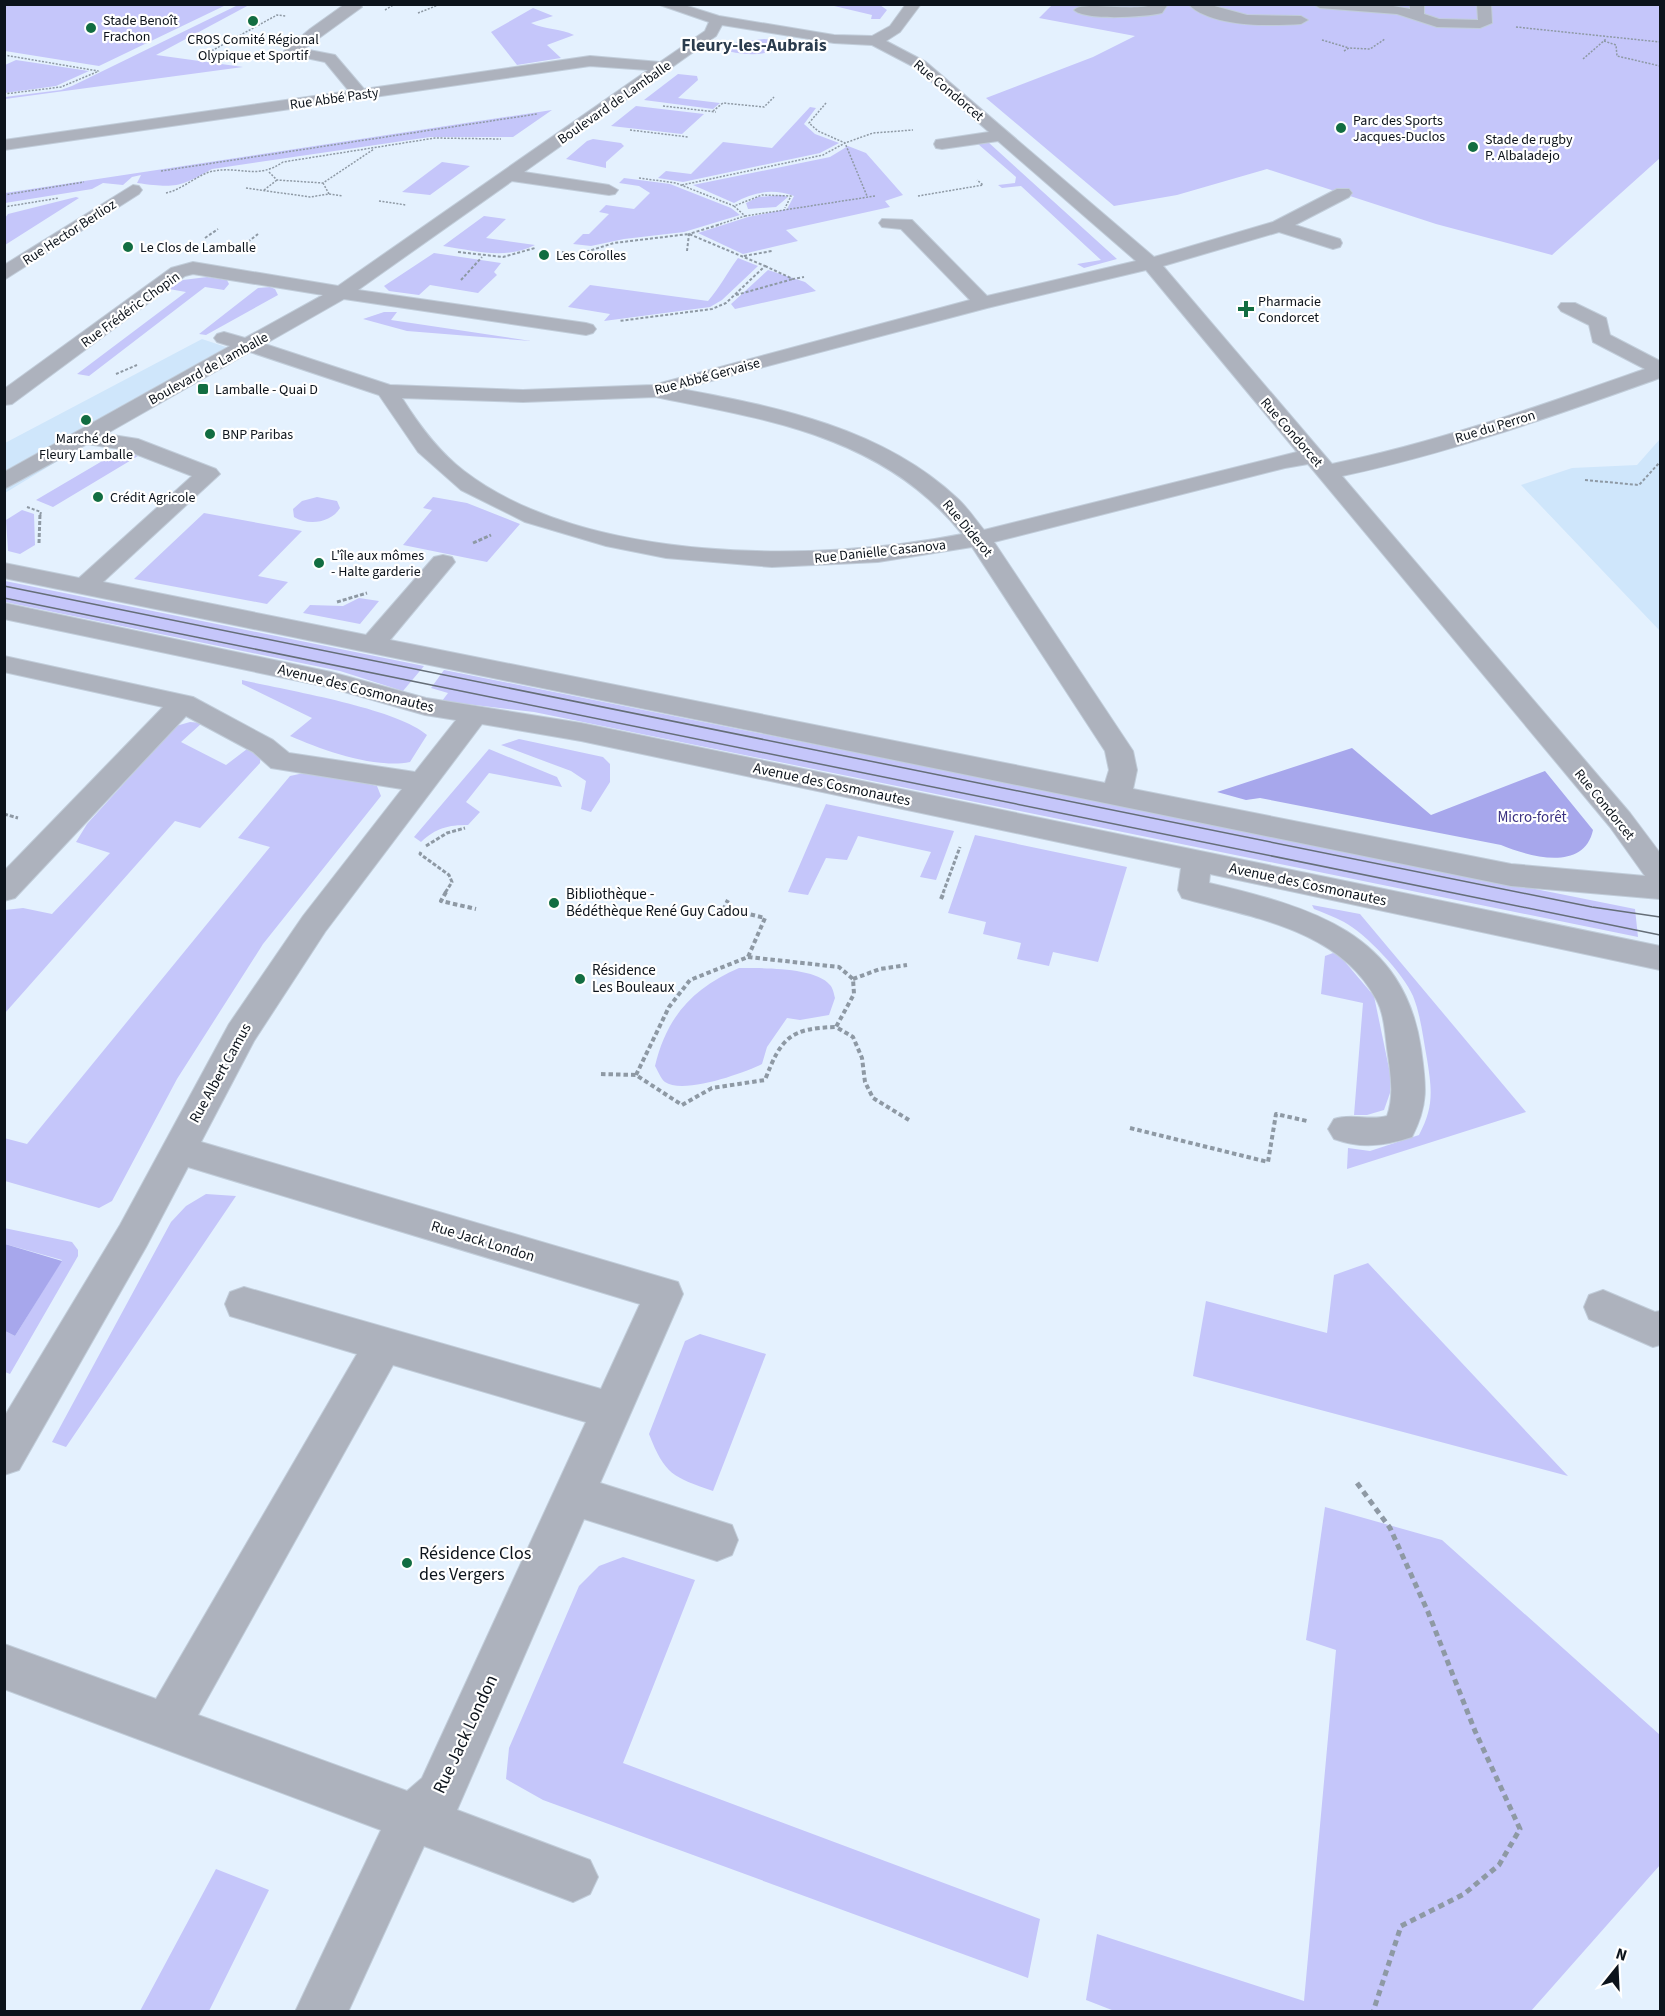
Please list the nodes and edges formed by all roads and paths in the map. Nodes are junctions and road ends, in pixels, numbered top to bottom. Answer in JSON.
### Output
{"nodes":[{"id":1,"x":352,"y":4,"type":"edge"},
{"id":2,"x":441,"y":4,"type":"edge"},
{"id":3,"x":914,"y":4,"type":"edge"},
{"id":4,"x":1161,"y":4,"type":"edge"},
{"id":5,"x":1195,"y":4,"type":"edge"},
{"id":6,"x":1320,"y":4,"type":"edge"},
{"id":7,"x":1484,"y":4,"type":"edge"},
{"id":8,"x":668,"y":5,"type":"edge"},
{"id":9,"x":1081,"y":10,"type":"dead end"},
{"id":10,"x":1417,"y":10,"type":"edge"},
{"id":11,"x":418,"y":13,"type":"dead end"},
{"id":12,"x":717,"y":20,"type":"junction"},
{"id":13,"x":1301,"y":20,"type":"dead end"},
{"id":14,"x":331,"y":22,"type":"junction"},
{"id":15,"x":1485,"y":23,"type":"junction"},
{"id":16,"x":259,"y":25,"type":"junction"},
{"id":17,"x":266,"y":26,"type":"dead end"},
{"id":18,"x":1393,"y":33,"type":"dead end"},
{"id":19,"x":1609,"y":36,"type":"junction"},
{"id":20,"x":231,"y":40,"type":"junction"},
{"id":21,"x":1604,"y":40,"type":"junction"},
{"id":22,"x":875,"y":41,"type":"junction"},
{"id":23,"x":245,"y":42,"type":"dead end"},
{"id":24,"x":1660,"y":42,"type":"edge"},
{"id":25,"x":1344,"y":51,"type":"dead end"},
{"id":26,"x":223,"y":54,"type":"dead end"},
{"id":27,"x":4,"y":56,"type":"edge"},
{"id":28,"x":1583,"y":58,"type":"dead end"},
{"id":29,"x":644,"y":64,"type":"junction"},
{"id":30,"x":1660,"y":66,"type":"edge"},
{"id":31,"x":664,"y":67,"type":"junction"},
{"id":32,"x":4,"y":94,"type":"edge"},
{"id":33,"x":361,"y":94,"type":"junction"},
{"id":34,"x":774,"y":97,"type":"dead end"},
{"id":35,"x":826,"y":103,"type":"dead end"},
{"id":36,"x":658,"y":105,"type":"dead end"},
{"id":37,"x":544,"y":113,"type":"dead end"},
{"id":38,"x":624,"y":129,"type":"dead end"},
{"id":39,"x":915,"y":130,"type":"dead end"},
{"id":40,"x":1002,"y":135,"type":"junction"},
{"id":41,"x":688,"y":137,"type":"dead end"},
{"id":42,"x":503,"y":139,"type":"dead end"},
{"id":43,"x":846,"y":143,"type":"junction"},
{"id":44,"x":942,"y":144,"type":"dead end"},
{"id":45,"x":4,"y":145,"type":"edge"},
{"id":46,"x":378,"y":147,"type":"junction"},
{"id":47,"x":152,"y":172,"type":"dead end"},
{"id":48,"x":269,"y":172,"type":"junction"},
{"id":49,"x":510,"y":176,"type":"junction"},
{"id":50,"x":631,"y":177,"type":"dead end"},
{"id":51,"x":278,"y":180,"type":"junction"},
{"id":52,"x":95,"y":181,"type":"dead end"},
{"id":53,"x":323,"y":183,"type":"junction"},
{"id":54,"x":682,"y":186,"type":"junction"},
{"id":55,"x":246,"y":188,"type":"dead end"},
{"id":56,"x":133,"y":189,"type":"dead end"},
{"id":57,"x":264,"y":190,"type":"junction"},
{"id":58,"x":609,"y":190,"type":"dead end"},
{"id":59,"x":1343,"y":193,"type":"dead end"},
{"id":60,"x":164,"y":194,"type":"dead end"},
{"id":61,"x":329,"y":194,"type":"junction"},
{"id":62,"x":4,"y":195,"type":"edge"},
{"id":63,"x":343,"y":196,"type":"dead end"},
{"id":64,"x":867,"y":196,"type":"dead end"},
{"id":65,"x":59,"y":198,"type":"dead end"},
{"id":66,"x":734,"y":206,"type":"junction"},
{"id":67,"x":4,"y":207,"type":"edge"},
{"id":68,"x":784,"y":208,"type":"dead end"},
{"id":69,"x":888,"y":223,"type":"dead end"},
{"id":70,"x":1279,"y":226,"type":"junction"},
{"id":71,"x":258,"y":234,"type":"dead end"},
{"id":72,"x":689,"y":234,"type":"junction"},
{"id":73,"x":1333,"y":243,"type":"dead end"},
{"id":74,"x":244,"y":245,"type":"dead end"},
{"id":75,"x":535,"y":248,"type":"dead end"},
{"id":76,"x":772,"y":250,"type":"dead end"},
{"id":77,"x":452,"y":251,"type":"dead end"},
{"id":78,"x":687,"y":251,"type":"dead end"},
{"id":79,"x":562,"y":252,"type":"dead end"},
{"id":80,"x":741,"y":256,"type":"junction"},
{"id":81,"x":1150,"y":263,"type":"junction"},
{"id":82,"x":765,"y":266,"type":"junction"},
{"id":83,"x":4,"y":274,"type":"edge"},
{"id":84,"x":804,"y":277,"type":"dead end"},
{"id":85,"x":793,"y":279,"type":"junction"},
{"id":86,"x":316,"y":287,"type":"junction"},
{"id":87,"x":342,"y":292,"type":"junction"},
{"id":88,"x":735,"y":295,"type":"junction"},
{"id":89,"x":983,"y":303,"type":"junction"},
{"id":90,"x":1568,"y":307,"type":"dead end"},
{"id":91,"x":586,"y":329,"type":"joint"},
{"id":92,"x":224,"y":338,"type":"junction"},
{"id":93,"x":247,"y":346,"type":"junction"},
{"id":94,"x":204,"y":348,"type":"dead end"},
{"id":95,"x":143,"y":363,"type":"dead end"},
{"id":96,"x":1660,"y":370,"type":"edge"},
{"id":97,"x":116,"y":374,"type":"dead end"},
{"id":98,"x":387,"y":391,"type":"junction"},
{"id":99,"x":655,"y":391,"type":"junction"},
{"id":100,"x":4,"y":399,"type":"edge"},
{"id":101,"x":107,"y":423,"type":"junction"},
{"id":102,"x":83,"y":437,"type":"junction"},
{"id":103,"x":201,"y":458,"type":"dead end"},
{"id":104,"x":1660,"y":462,"type":"edge"},
{"id":105,"x":1320,"y":464,"type":"junction"},
{"id":106,"x":1585,"y":480,"type":"dead end"},
{"id":107,"x":4,"y":482,"type":"edge"},
{"id":108,"x":19,"y":504,"type":"dead end"},
{"id":109,"x":978,"y":538,"type":"junction"},
{"id":110,"x":39,"y":546,"type":"dead end"},
{"id":111,"x":443,"y":562,"type":"dead end"},
{"id":112,"x":4,"y":570,"type":"edge"},
{"id":113,"x":84,"y":586,"type":"junction"},
{"id":114,"x":11,"y":619,"type":"edge"},
{"id":115,"x":372,"y":645,"type":"junction"},
{"id":116,"x":4,"y":664,"type":"edge"},
{"id":117,"x":183,"y":703,"type":"junction"},
{"id":118,"x":474,"y":715,"type":"junction"},
{"id":119,"x":422,"y":783,"type":"junction"},
{"id":120,"x":1116,"y":795,"type":"junction"},
{"id":121,"x":465,"y":828,"type":"dead end"},
{"id":122,"x":964,"y":842,"type":"dead end"},
{"id":123,"x":1197,"y":861,"type":"junction"},
{"id":124,"x":1660,"y":874,"type":"edge"},
{"id":125,"x":1660,"y":888,"type":"edge"},
{"id":126,"x":4,"y":890,"type":"edge"},
{"id":127,"x":941,"y":899,"type":"dead end"},
{"id":128,"x":728,"y":900,"type":"dead end"},
{"id":129,"x":476,"y":909,"type":"dead end"},
{"id":130,"x":748,"y":957,"type":"junction"},
{"id":131,"x":1660,"y":958,"type":"edge"},
{"id":132,"x":907,"y":965,"type":"dead end"},
{"id":133,"x":853,"y":979,"type":"junction"},
{"id":134,"x":836,"y":1027,"type":"junction"},
{"id":135,"x":601,"y":1074,"type":"dead end"},
{"id":136,"x":636,"y":1075,"type":"junction"},
{"id":137,"x":909,"y":1120,"type":"dead end"},
{"id":138,"x":1130,"y":1128,"type":"dead end"},
{"id":139,"x":1346,"y":1129,"type":"joint"},
{"id":140,"x":178,"y":1150,"type":"junction"},
{"id":141,"x":244,"y":1304,"type":"dead end"},
{"id":142,"x":1604,"y":1307,"type":"dead end"},
{"id":143,"x":1660,"y":1328,"type":"edge"},
{"id":144,"x":384,"y":1344,"type":"junction"},
{"id":145,"x":610,"y":1411,"type":"junction"},
{"id":146,"x":4,"y":1456,"type":"edge"},
{"id":147,"x":1357,"y":1483,"type":"dead end"},
{"id":148,"x":573,"y":1495,"type":"junction"},
{"id":149,"x":717,"y":1540,"type":"dead end"},
{"id":150,"x":4,"y":1666,"type":"edge"},
{"id":151,"x":166,"y":1727,"type":"junction"},
{"id":152,"x":411,"y":1819,"type":"junction"},
{"id":153,"x":573,"y":1877,"type":"dead end"},
{"id":154,"x":321,"y":2012,"type":"edge"},
{"id":155,"x":1373,"y":2012,"type":"edge"}],
"edges":[{"from":1,"to":14,"type":"street"},
{"from":2,"to":11,"type":"path"},
{"from":3,"to":22,"type":"street"},
{"from":4,"to":9,"type":"street"},
{"from":5,"to":13,"type":"street"},
{"from":6,"to":10,"type":"street"},
{"from":7,"to":15,"type":"street"},
{"from":8,"to":12,"type":"street"},
{"from":10,"to":15,"type":"street"},
{"from":12,"to":22,"type":"street"},
{"from":12,"to":29,"type":"street","name":"Boulevard de Lamballe"},
{"from":12,"to":31,"type":"street","name":"Boulevard de Lamballe"},
{"from":14,"to":16,"type":"path"},
{"from":14,"to":33,"type":"street"},
{"from":15,"to":19,"type":"path"},
{"from":16,"to":17,"type":"path"},
{"from":16,"to":20,"type":"path"},
{"from":18,"to":25,"type":"path"},
{"from":19,"to":21,"type":"path"},
{"from":19,"to":24,"type":"path"},
{"from":20,"to":23,"type":"path"},
{"from":20,"to":26,"type":"path"},
{"from":21,"to":28,"type":"path"},
{"from":21,"to":30,"type":"path"},
{"from":22,"to":40,"type":"street","name":"Rue Condorcet"},
{"from":27,"to":32,"type":"path"},
{"from":29,"to":31,"type":"street","name":"Rue Abbé Pasty"},
{"from":29,"to":33,"type":"street","name":"Rue Abbé Pasty"},
{"from":29,"to":86,"type":"street","name":"Boulevard de Lamballe"},
{"from":31,"to":49,"type":"street","name":"Boulevard de Lamballe"},
{"from":33,"to":45,"type":"street","name":"Rue Abbé Pasty"},
{"from":34,"to":36,"type":"path"},
{"from":35,"to":43,"type":"path"},
{"from":37,"to":47,"type":"path"},
{"from":38,"to":41,"type":"path"},
{"from":39,"to":43,"type":"path"},
{"from":40,"to":44,"type":"street"},
{"from":40,"to":81,"type":"street","name":"Rue Condorcet"},
{"from":42,"to":46,"type":"path"},
{"from":43,"to":54,"type":"path"},
{"from":43,"to":64,"type":"path"},
{"from":46,"to":48,"type":"path"},
{"from":46,"to":53,"type":"path"},
{"from":48,"to":51,"type":"path"},
{"from":48,"to":60,"type":"path"},
{"from":49,"to":58,"type":"street"},
{"from":49,"to":87,"type":"street","name":"Boulevard de Lamballe"},
{"from":50,"to":54,"type":"path"},
{"from":51,"to":53,"type":"path"},
{"from":51,"to":57,"type":"path"},
{"from":52,"to":62,"type":"path"},
{"from":53,"to":61,"type":"path"},
{"from":54,"to":66,"type":"path"},
{"from":55,"to":57,"type":"path"},
{"from":56,"to":83,"type":"street","name":"Rue Hector Berlioz"},
{"from":57,"to":61,"type":"path"},
{"from":59,"to":70,"type":"street","name":"Rue Abbé Gervaise"},
{"from":61,"to":63,"type":"path"},
{"from":65,"to":67,"type":"path"},
{"from":66,"to":68,"type":"path"},
{"from":66,"to":72,"type":"path"},
{"from":69,"to":89,"type":"street"},
{"from":70,"to":73,"type":"street"},
{"from":70,"to":81,"type":"street","name":"Rue Abbé Gervaise"},
{"from":71,"to":74,"type":"path"},
{"from":72,"to":78,"type":"path"},
{"from":72,"to":79,"type":"path"},
{"from":72,"to":80,"type":"path"},
{"from":75,"to":77,"type":"path"},
{"from":76,"to":80,"type":"path"},
{"from":80,"to":82,"type":"path"},
{"from":81,"to":89,"type":"street","name":"Rue Abbé Gervaise"},
{"from":81,"to":105,"type":"street","name":"Rue Condorcet"},
{"from":82,"to":85,"type":"path"},
{"from":82,"to":88,"type":"path"},
{"from":84,"to":85,"type":"path"},
{"from":85,"to":88,"type":"path"},
{"from":86,"to":87,"type":"street","name":"Rue Frédéric Chopin"},
{"from":86,"to":92,"type":"street","name":"Boulevard de Lamballe"},
{"from":86,"to":100,"type":"street","name":"Rue Frédéric Chopin"},
{"from":87,"to":91,"type":"street","name":"Rue Frédéric Chopin"},
{"from":87,"to":93,"type":"street","name":"Boulevard de Lamballe"},
{"from":88,"to":91,"type":"path"},
{"from":89,"to":99,"type":"street","name":"Rue Abbé Gervaise"},
{"from":90,"to":96,"type":"street"},
{"from":92,"to":93,"type":"street","name":"Rue Abbé Gervaise"},
{"from":92,"to":94,"type":"street","name":"Boulevard de Lamballe"},
{"from":93,"to":98,"type":"street","name":"Rue Abbé Gervaise"},
{"from":93,"to":101,"type":"street","name":"Boulevard de Lamballe"},
{"from":95,"to":97,"type":"path"},
{"from":96,"to":105,"type":"street","name":"Rue du Perron"},
{"from":98,"to":99,"type":"street","name":"Rue Abbé Gervaise"},
{"from":98,"to":109,"type":"street","name":"Rue Danielle Casanova"},
{"from":99,"to":109,"type":"street","name":"Rue Diderot"},
{"from":101,"to":102,"type":"street","name":"Boulevard de Lamballe"},
{"from":101,"to":103,"type":"street"},
{"from":102,"to":107,"type":"street","name":"Boulevard de Lamballe"},
{"from":102,"to":113,"type":"street"},
{"from":104,"to":106,"type":"path"},
{"from":105,"to":109,"type":"street","name":"Rue Danielle Casanova"},
{"from":105,"to":124,"type":"street","name":"Rue Condorcet"},
{"from":108,"to":110,"type":"path"},
{"from":109,"to":120,"type":"street","name":"Rue Diderot"},
{"from":111,"to":115,"type":"street"},
{"from":112,"to":113,"type":"street"},
{"from":113,"to":115,"type":"street"},
{"from":114,"to":118,"type":"street","name":"Avenue des Cosmonautes"},
{"from":115,"to":120,"type":"street"},
{"from":116,"to":117,"type":"street"},
{"from":117,"to":119,"type":"street"},
{"from":117,"to":126,"type":"street"},
{"from":118,"to":119,"type":"street","name":"Rue Albert Camus"},
{"from":118,"to":123,"type":"street","name":"Avenue des Cosmonautes"},
{"from":119,"to":140,"type":"street","name":"Rue Albert Camus"},
{"from":120,"to":125,"type":"street"},
{"from":121,"to":129,"type":"path"},
{"from":122,"to":127,"type":"path"},
{"from":123,"to":131,"type":"street","name":"Avenue des Cosmonautes"},
{"from":123,"to":139,"type":"street"},
{"from":128,"to":130,"type":"path"},
{"from":130,"to":133,"type":"path"},
{"from":130,"to":136,"type":"path"},
{"from":132,"to":133,"type":"path"},
{"from":133,"to":134,"type":"path"},
{"from":134,"to":136,"type":"path"},
{"from":134,"to":137,"type":"path"},
{"from":135,"to":136,"type":"path"},
{"from":138,"to":139,"type":"path"},
{"from":140,"to":145,"type":"street","name":"Rue Jack London"},
{"from":140,"to":146,"type":"street","name":"Rue Albert Camus"},
{"from":141,"to":144,"type":"street"},
{"from":142,"to":143,"type":"street"},
{"from":144,"to":145,"type":"street"},
{"from":144,"to":151,"type":"street"},
{"from":145,"to":148,"type":"street","name":"Rue Jack London"},
{"from":147,"to":155,"type":"path"},
{"from":148,"to":149,"type":"street"},
{"from":148,"to":152,"type":"street","name":"Rue Jack London"},
{"from":150,"to":151,"type":"street"},
{"from":151,"to":152,"type":"street"},
{"from":152,"to":153,"type":"street"},
{"from":152,"to":154,"type":"street","name":"Rue Jack London"}]}
